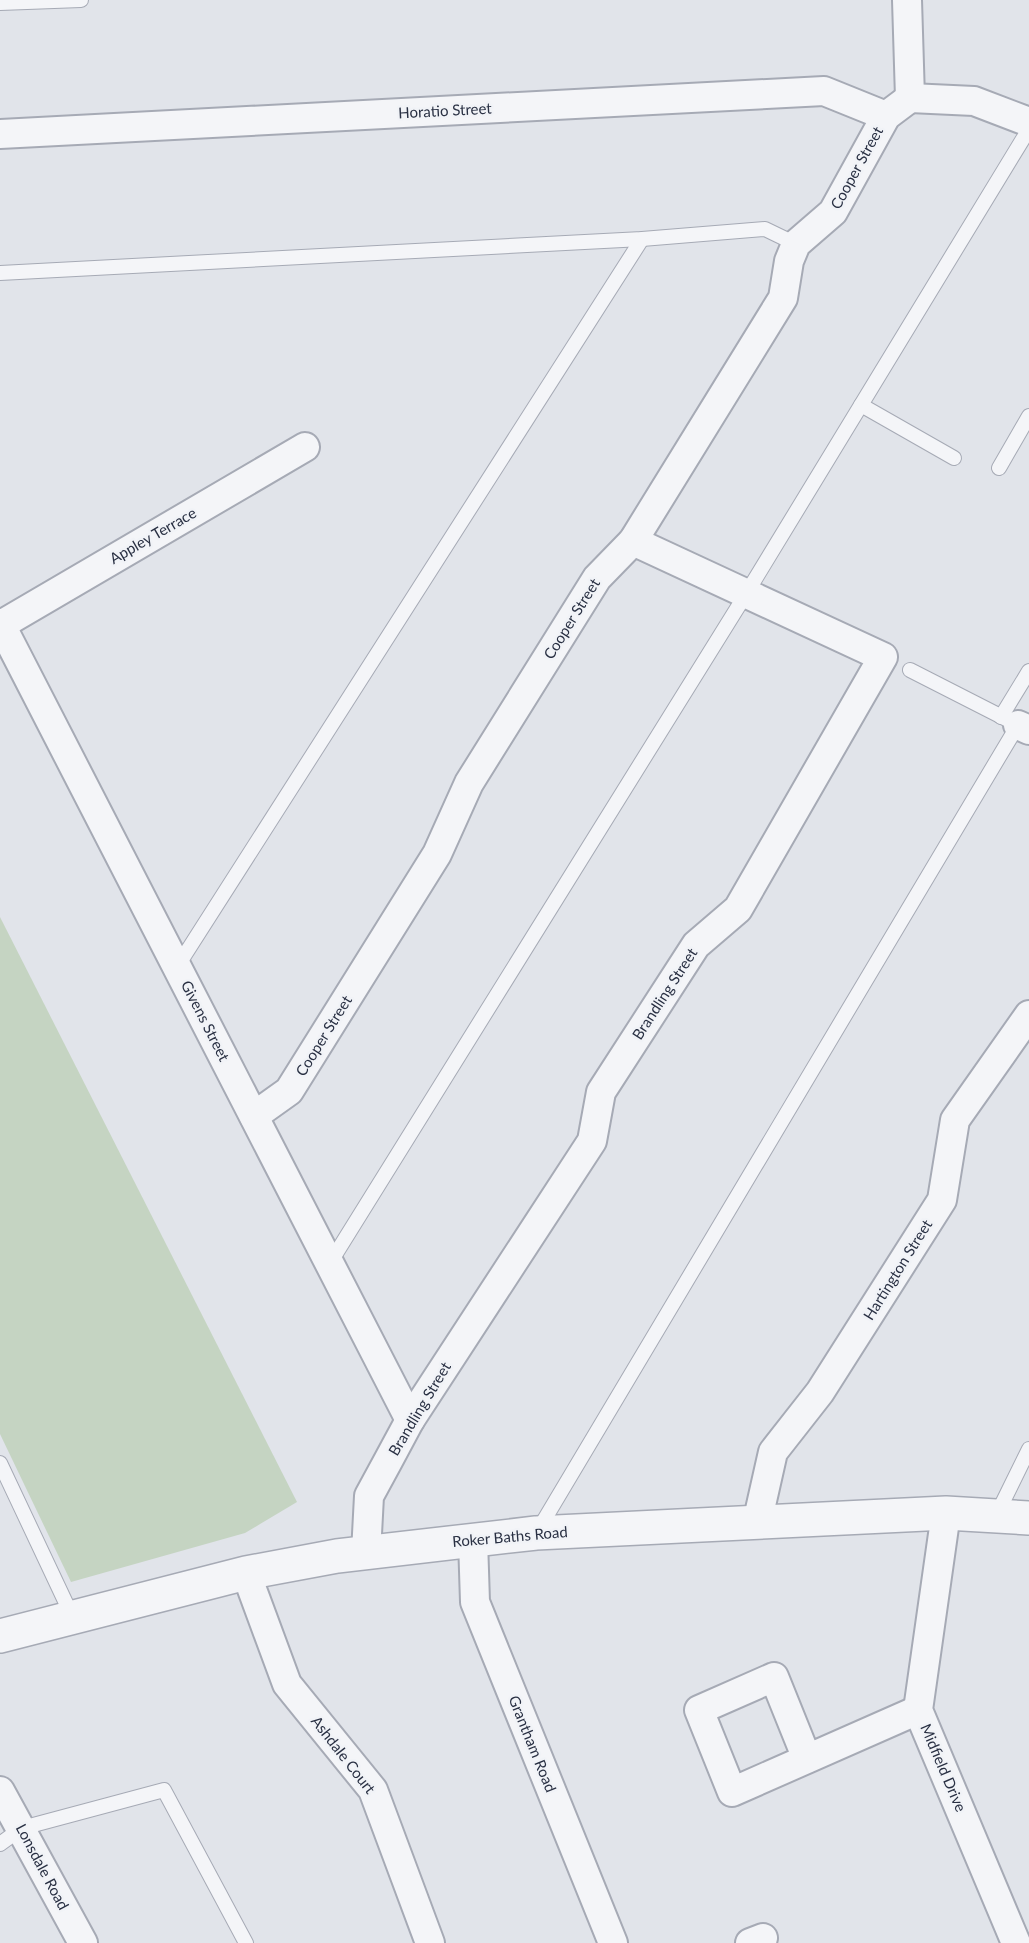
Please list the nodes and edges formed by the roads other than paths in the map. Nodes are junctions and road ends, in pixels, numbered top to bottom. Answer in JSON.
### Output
{"nodes":[{"id":1,"x":81,"y":0,"type":"edge"},
{"id":2,"x":907,"y":0,"type":"edge"},
{"id":3,"x":0,"y":3,"type":"edge"},
{"id":4,"x":910,"y":98,"type":"junction"},
{"id":5,"x":886,"y":116,"type":"junction"},
{"id":6,"x":1029,"y":122,"type":"edge"},
{"id":7,"x":1029,"y":129,"type":"edge"},
{"id":8,"x":0,"y":134,"type":"edge"},
{"id":9,"x":642,"y":239,"type":"junction"},
{"id":10,"x":796,"y":244,"type":"junction"},
{"id":11,"x":0,"y":273,"type":"edge"},
{"id":12,"x":861,"y":405,"type":"junction"},
{"id":13,"x":1029,"y":416,"type":"edge"},
{"id":14,"x":305,"y":447,"type":"dead end"},
{"id":15,"x":954,"y":458,"type":"dead end"},
{"id":16,"x":999,"y":468,"type":"dead end"},
{"id":17,"x":633,"y":541,"type":"junction"},
{"id":18,"x":746,"y":594,"type":"junction"},
{"id":19,"x":0,"y":624,"type":"edge"},
{"id":20,"x":910,"y":670,"type":"dead end"},
{"id":21,"x":1029,"y":671,"type":"edge"},
{"id":22,"x":1016,"y":724,"type":"edge"},
{"id":23,"x":177,"y":967,"type":"junction"},
{"id":24,"x":1029,"y":1015,"type":"edge"},
{"id":25,"x":254,"y":1116,"type":"junction"},
{"id":26,"x":330,"y":1263,"type":"junction"},
{"id":27,"x":410,"y":1420,"type":"junction"},
{"id":28,"x":1029,"y":1449,"type":"edge"},
{"id":29,"x":0,"y":1463,"type":"edge"},
{"id":30,"x":946,"y":1513,"type":"junction"},
{"id":31,"x":996,"y":1516,"type":"junction"},
{"id":32,"x":1029,"y":1518,"type":"edge"},
{"id":33,"x":757,"y":1522,"type":"junction"},
{"id":34,"x":536,"y":1533,"type":"junction"},
{"id":35,"x":473,"y":1540,"type":"junction"},
{"id":36,"x":366,"y":1553,"type":"junction"},
{"id":37,"x":246,"y":1573,"type":"junction"},
{"id":38,"x":73,"y":1617,"type":"junction"},
{"id":39,"x":0,"y":1636,"type":"edge"},
{"id":40,"x":918,"y":1710,"type":"junction"},
{"id":41,"x":807,"y":1759,"type":"dead end"},
{"id":42,"x":0,"y":1791,"type":"edge"},
{"id":43,"x":11,"y":1836,"type":"edge"},
{"id":44,"x":71,"y":1937,"type":"edge"},
{"id":45,"x":246,"y":1943,"type":"edge"},
{"id":46,"x":430,"y":1943,"type":"edge"},
{"id":47,"x":613,"y":1943,"type":"edge"},
{"id":48,"x":1016,"y":1943,"type":"edge"}],
"edges":[{"from":1,"to":3,"type":"lane"},
{"from":2,"to":4,"type":"street"},
{"from":4,"to":5,"type":"street","name":"Cooper Street"},
{"from":4,"to":6,"type":"street"},
{"from":5,"to":8,"type":"street","name":"Horatio Street"},
{"from":5,"to":10,"type":"street","name":"Cooper Street"},
{"from":7,"to":12,"type":"lane"},
{"from":9,"to":10,"type":"lane"},
{"from":9,"to":11,"type":"lane"},
{"from":9,"to":23,"type":"lane"},
{"from":10,"to":17,"type":"street","name":"Cooper Street"},
{"from":12,"to":15,"type":"lane"},
{"from":12,"to":18,"type":"lane"},
{"from":13,"to":16,"type":"lane"},
{"from":14,"to":19,"type":"street","name":"Appley Terrace"},
{"from":17,"to":18,"type":"street","name":"Brandling Street"},
{"from":17,"to":25,"type":"street","name":"Cooper Street"},
{"from":18,"to":26,"type":"lane"},
{"from":18,"to":27,"type":"street","name":"Brandling Street"},
{"from":19,"to":23,"type":"street","name":"Givens Street"},
{"from":20,"to":22,"type":"lane"},
{"from":21,"to":22,"type":"lane"},
{"from":22,"to":34,"type":"lane"},
{"from":23,"to":25,"type":"street","name":"Givens Street"},
{"from":24,"to":33,"type":"street","name":"Hartington Street"},
{"from":25,"to":26,"type":"street","name":"Givens Street"},
{"from":26,"to":27,"type":"street","name":"Givens Street"},
{"from":27,"to":36,"type":"street","name":"Brandling Street"},
{"from":28,"to":31,"type":"lane"},
{"from":29,"to":38,"type":"lane"},
{"from":30,"to":31,"type":"street","name":"Roker Baths Road"},
{"from":30,"to":33,"type":"street","name":"Roker Baths Road"},
{"from":30,"to":40,"type":"street","name":"Midfield Drive"},
{"from":31,"to":32,"type":"street","name":"Roker Baths Road"},
{"from":33,"to":34,"type":"street","name":"Roker Baths Road"},
{"from":34,"to":35,"type":"street","name":"Roker Baths Road"},
{"from":35,"to":36,"type":"street","name":"Roker Baths Road"},
{"from":35,"to":47,"type":"street","name":"Grantham Road"},
{"from":36,"to":37,"type":"street","name":"Roker Baths Road"},
{"from":37,"to":38,"type":"street","name":"Roker Baths Road"},
{"from":37,"to":46,"type":"street","name":"Ashdale Court"},
{"from":38,"to":39,"type":"street","name":"Roker Baths Road"},
{"from":40,"to":41,"type":"street"},
{"from":40,"to":48,"type":"street","name":"Midfield Drive"},
{"from":42,"to":43,"type":"street","name":"Lonsdale Road"},
{"from":43,"to":44,"type":"street","name":"Lonsdale Road"},
{"from":43,"to":45,"type":"lane"}]}
